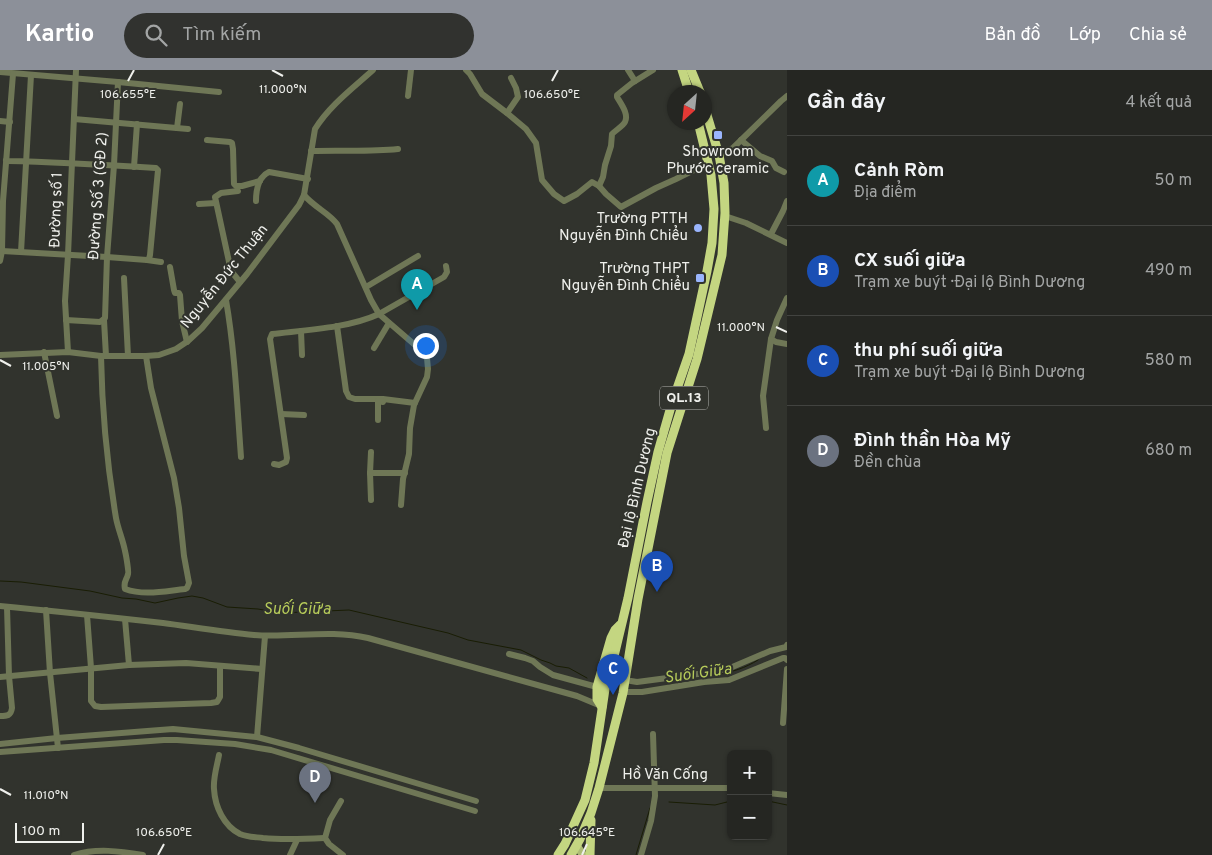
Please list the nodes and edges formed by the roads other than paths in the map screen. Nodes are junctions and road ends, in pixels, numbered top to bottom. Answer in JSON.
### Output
{"nodes":[{"id":1,"x":76,"y":70,"type":"edge"},
{"id":2,"x":373,"y":70,"type":"edge"},
{"id":3,"x":411,"y":70,"type":"edge"},
{"id":4,"x":466,"y":70,"type":"edge"},
{"id":5,"x":628,"y":70,"type":"edge"},
{"id":6,"x":653,"y":70,"type":"edge"},
{"id":7,"x":682,"y":70,"type":"edge"},
{"id":8,"x":691,"y":70,"type":"edge"},
{"id":9,"x":0,"y":72,"type":"edge"},
{"id":10,"x":13,"y":74,"type":"junction"},
{"id":11,"x":31,"y":75,"type":"junction"},
{"id":12,"x":511,"y":78,"type":"dead end"},
{"id":13,"x":76,"y":79,"type":"junction"},
{"id":14,"x":635,"y":81,"type":"junction"},
{"id":15,"x":118,"y":82,"type":"junction"},
{"id":16,"x":687,"y":85,"type":"edge"},
{"id":17,"x":697,"y":85,"type":"edge"},
{"id":18,"x":219,"y":92,"type":"dead end"},
{"id":19,"x":408,"y":96,"type":"dead end"},
{"id":20,"x":787,"y":96,"type":"edge"},
{"id":21,"x":180,"y":104,"type":"dead end"},
{"id":22,"x":507,"y":113,"type":"junction"},
{"id":23,"x":74,"y":119,"type":"junction"},
{"id":24,"x":0,"y":121,"type":"edge"},
{"id":25,"x":10,"y":122,"type":"junction"},
{"id":26,"x":116,"y":122,"type":"junction"},
{"id":27,"x":137,"y":124,"type":"junction"},
{"id":28,"x":177,"y":128,"type":"junction"},
{"id":29,"x":188,"y":128,"type":"dead end"},
{"id":30,"x":700,"y":130,"type":"edge"},
{"id":31,"x":712,"y":130,"type":"edge"},
{"id":32,"x":207,"y":140,"type":"dead end"},
{"id":33,"x":741,"y":140,"type":"junction"},
{"id":34,"x":398,"y":149,"type":"dead end"},
{"id":35,"x":311,"y":151,"type":"junction"},
{"id":36,"x":719,"y":155,"type":"junction"},
{"id":37,"x":6,"y":160,"type":"junction"},
{"id":38,"x":708,"y":160,"type":"junction"},
{"id":39,"x":27,"y":162,"type":"junction"},
{"id":40,"x":72,"y":162,"type":"junction"},
{"id":41,"x":114,"y":165,"type":"junction"},
{"id":42,"x":134,"y":167,"type":"junction"},
{"id":43,"x":784,"y":172,"type":"dead end"},
{"id":44,"x":308,"y":178,"type":"junction"},
{"id":45,"x":260,"y":181,"type":"junction"},
{"id":46,"x":599,"y":186,"type":"junction"},
{"id":47,"x":238,"y":191,"type":"dead end"},
{"id":48,"x":304,"y":195,"type":"junction"},
{"id":49,"x":256,"y":201,"type":"dead end"},
{"id":50,"x":787,"y":201,"type":"edge"},
{"id":51,"x":216,"y":203,"type":"junction"},
{"id":52,"x":200,"y":204,"type":"dead end"},
{"id":53,"x":1,"y":209,"type":"edge"},
{"id":54,"x":725,"y":216,"type":"junction"},
{"id":55,"x":1,"y":226,"type":"edge"},
{"id":56,"x":771,"y":234,"type":"junction"},
{"id":57,"x":787,"y":243,"type":"edge"},
{"id":58,"x":2,"y":251,"type":"junction"},
{"id":59,"x":21,"y":252,"type":"junction"},
{"id":60,"x":68,"y":255,"type":"junction"},
{"id":61,"x":418,"y":256,"type":"dead end"},
{"id":62,"x":107,"y":257,"type":"junction"},
{"id":63,"x":149,"y":258,"type":"junction"},
{"id":64,"x":0,"y":261,"type":"edge"},
{"id":65,"x":161,"y":262,"type":"dead end"},
{"id":66,"x":446,"y":266,"type":"dead end"},
{"id":67,"x":170,"y":267,"type":"dead end"},
{"id":68,"x":124,"y":278,"type":"dead end"},
{"id":69,"x":240,"y":282,"type":"junction"},
{"id":70,"x":366,"y":287,"type":"junction"},
{"id":71,"x":787,"y":298,"type":"edge"},
{"id":72,"x":226,"y":300,"type":"junction"},
{"id":73,"x":379,"y":314,"type":"junction"},
{"id":74,"x":66,"y":320,"type":"junction"},
{"id":75,"x":104,"y":320,"type":"junction"},
{"id":76,"x":389,"y":323,"type":"junction"},
{"id":77,"x":337,"y":326,"type":"junction"},
{"id":78,"x":301,"y":331,"type":"junction"},
{"id":79,"x":772,"y":339,"type":"junction"},
{"id":80,"x":186,"y":342,"type":"junction"},
{"id":81,"x":787,"y":344,"type":"edge"},
{"id":82,"x":374,"y":348,"type":"dead end"},
{"id":83,"x":44,"y":352,"type":"junction"},
{"id":84,"x":68,"y":352,"type":"junction"},
{"id":85,"x":0,"y":355,"type":"edge"},
{"id":86,"x":302,"y":355,"type":"dead end"},
{"id":87,"x":104,"y":356,"type":"junction"},
{"id":88,"x":128,"y":356,"type":"junction"},
{"id":89,"x":146,"y":356,"type":"junction"},
{"id":90,"x":414,"y":404,"type":"junction"},
{"id":91,"x":281,"y":414,"type":"junction"},
{"id":92,"x":304,"y":415,"type":"dead end"},
{"id":93,"x":57,"y":416,"type":"dead end"},
{"id":94,"x":378,"y":420,"type":"dead end"},
{"id":95,"x":766,"y":428,"type":"dead end"},
{"id":96,"x":371,"y":452,"type":"dead end"},
{"id":97,"x":241,"y":457,"type":"dead end"},
{"id":98,"x":274,"y":464,"type":"dead end"},
{"id":99,"x":370,"y":473,"type":"junction"},
{"id":100,"x":405,"y":473,"type":"junction"},
{"id":101,"x":371,"y":500,"type":"dead end"},
{"id":102,"x":401,"y":506,"type":"dead end"},
{"id":103,"x":4,"y":606,"type":"edge"},
{"id":104,"x":46,"y":610,"type":"junction"},
{"id":105,"x":87,"y":615,"type":"junction"},
{"id":106,"x":125,"y":619,"type":"junction"},
{"id":107,"x":622,"y":623,"type":"junction"},
{"id":108,"x":264,"y":636,"type":"junction"},
{"id":109,"x":787,"y":645,"type":"edge"},
{"id":110,"x":509,"y":654,"type":"dead end"},
{"id":111,"x":787,"y":660,"type":"edge"},
{"id":112,"x":758,"y":662,"type":"junction"},
{"id":113,"x":129,"y":665,"type":"junction"},
{"id":114,"x":220,"y":666,"type":"junction"},
{"id":115,"x":91,"y":668,"type":"junction"},
{"id":116,"x":262,"y":668,"type":"junction"},
{"id":117,"x":787,"y":669,"type":"edge"},
{"id":118,"x":50,"y":673,"type":"junction"},
{"id":119,"x":9,"y":676,"type":"junction"},
{"id":120,"x":0,"y":677,"type":"edge"},
{"id":121,"x":627,"y":680,"type":"junction"},
{"id":122,"x":597,"y":687,"type":"junction"},
{"id":123,"x":625,"y":692,"type":"junction"},
{"id":124,"x":602,"y":707,"type":"junction"},
{"id":125,"x":0,"y":716,"type":"edge"},
{"id":126,"x":783,"y":723,"type":"dead end"},
{"id":127,"x":653,"y":734,"type":"dead end"},
{"id":128,"x":257,"y":737,"type":"junction"},
{"id":129,"x":57,"y":738,"type":"junction"},
{"id":130,"x":0,"y":744,"type":"edge"},
{"id":131,"x":58,"y":748,"type":"junction"},
{"id":132,"x":0,"y":752,"type":"edge"},
{"id":133,"x":219,"y":755,"type":"dead end"},
{"id":134,"x":588,"y":787,"type":"junction"},
{"id":135,"x":599,"y":788,"type":"junction"},
{"id":136,"x":654,"y":788,"type":"junction"},
{"id":137,"x":727,"y":788,"type":"edge"},
{"id":138,"x":772,"y":793,"type":"edge"},
{"id":139,"x":787,"y":795,"type":"edge"},
{"id":140,"x":341,"y":801,"type":"dead end"},
{"id":141,"x":476,"y":801,"type":"dead end"},
{"id":142,"x":475,"y":812,"type":"dead end"},
{"id":143,"x":591,"y":813,"type":"junction"},
{"id":144,"x":325,"y":838,"type":"junction"},
{"id":145,"x":297,"y":840,"type":"junction"},
{"id":146,"x":567,"y":841,"type":"junction"},
{"id":147,"x":574,"y":852,"type":"edge"},
{"id":148,"x":74,"y":855,"type":"edge"},
{"id":149,"x":143,"y":855,"type":"edge"},
{"id":150,"x":290,"y":855,"type":"edge"},
{"id":151,"x":343,"y":855,"type":"edge"},
{"id":152,"x":558,"y":855,"type":"edge"},
{"id":153,"x":583,"y":855,"type":"edge"},
{"id":154,"x":590,"y":855,"type":"edge"},
{"id":155,"x":641,"y":855,"type":"edge"}],
"edges":[{"from":1,"to":13,"type":"street","name":"Đường số 1"},
{"from":2,"to":35,"type":"street","name":"Nguyễn Đức Thuận"},
{"from":3,"to":19,"type":"street"},
{"from":4,"to":22,"type":"street"},
{"from":5,"to":14,"type":"street"},
{"from":6,"to":14,"type":"street"},
{"from":7,"to":16,"type":"highway"},
{"from":8,"to":17,"type":"highway"},
{"from":9,"to":10,"type":"street"},
{"from":10,"to":11,"type":"street"},
{"from":10,"to":25,"type":"street"},
{"from":11,"to":13,"type":"street"},
{"from":11,"to":39,"type":"street"},
{"from":12,"to":22,"type":"street"},
{"from":13,"to":15,"type":"street"},
{"from":13,"to":23,"type":"street","name":"Đường số 1"},
{"from":14,"to":46,"type":"street"},
{"from":15,"to":18,"type":"street"},
{"from":15,"to":26,"type":"street","name":"Đường Số 3 (GĐ 2)"},
{"from":20,"to":33,"type":"street"},
{"from":21,"to":28,"type":"street"},
{"from":22,"to":46,"type":"street"},
{"from":23,"to":26,"type":"street"},
{"from":23,"to":40,"type":"street","name":"Đường số 1"},
{"from":24,"to":25,"type":"street"},
{"from":25,"to":37,"type":"street"},
{"from":26,"to":27,"type":"street"},
{"from":26,"to":41,"type":"street","name":"Đường Số 3 (GĐ 2)"},
{"from":27,"to":28,"type":"street"},
{"from":27,"to":42,"type":"street"},
{"from":28,"to":29,"type":"street"},
{"from":30,"to":38,"type":"highway","name":"Đại lộ Bình Dương","number":"QL.13"},
{"from":31,"to":36,"type":"highway","name":"Đại lộ Bình Dương","number":"QL.13"},
{"from":32,"to":45,"type":"street"},
{"from":33,"to":36,"type":"street"},
{"from":33,"to":43,"type":"street"},
{"from":34,"to":35,"type":"street"},
{"from":35,"to":44,"type":"street","name":"Nguyễn Đức Thuận"},
{"from":36,"to":38,"type":"highway"},
{"from":36,"to":54,"type":"highway","name":"Đại lộ Bình Dương","number":"QL.13"},
{"from":37,"to":39,"type":"street"},
{"from":37,"to":53,"type":"street"},
{"from":38,"to":46,"type":"street"},
{"from":38,"to":107,"type":"highway","name":"Đại lộ Bình Dương","number":"QL.13"},
{"from":39,"to":40,"type":"street"},
{"from":39,"to":59,"type":"street"},
{"from":40,"to":41,"type":"street"},
{"from":40,"to":60,"type":"street","name":"Đường số 1"},
{"from":41,"to":42,"type":"street"},
{"from":41,"to":62,"type":"street","name":"Đường Số 3 (GĐ 2)"},
{"from":42,"to":63,"type":"street"},
{"from":44,"to":45,"type":"street"},
{"from":44,"to":48,"type":"street","name":"Nguyễn Đức Thuận"},
{"from":45,"to":49,"type":"street"},
{"from":47,"to":51,"type":"street"},
{"from":48,"to":69,"type":"street","name":"Nguyễn Đức Thuận"},
{"from":48,"to":70,"type":"street"},
{"from":50,"to":56,"type":"street"},
{"from":51,"to":52,"type":"street"},
{"from":51,"to":69,"type":"street"},
{"from":53,"to":55,"type":"street"},
{"from":54,"to":56,"type":"street"},
{"from":54,"to":121,"type":"highway","name":"Đại lộ Bình Dương","number":"QL.13"},
{"from":55,"to":58,"type":"street"},
{"from":56,"to":57,"type":"street"},
{"from":58,"to":59,"type":"street"},
{"from":58,"to":64,"type":"street"},
{"from":59,"to":60,"type":"street"},
{"from":60,"to":62,"type":"street"},
{"from":60,"to":74,"type":"street","name":"Đường số 1"},
{"from":61,"to":70,"type":"street"},
{"from":62,"to":63,"type":"street"},
{"from":62,"to":75,"type":"street","name":"Đường Số 3 (GĐ 2)"},
{"from":63,"to":65,"type":"street"},
{"from":66,"to":73,"type":"street"},
{"from":67,"to":80,"type":"street"},
{"from":68,"to":88,"type":"street"},
{"from":69,"to":72,"type":"street","name":"Nguyễn Đức Thuận"},
{"from":70,"to":73,"type":"street"},
{"from":71,"to":79,"type":"street"},
{"from":72,"to":80,"type":"street","name":"Nguyễn Đức Thuận"},
{"from":72,"to":97,"type":"street"},
{"from":73,"to":76,"type":"street"},
{"from":73,"to":77,"type":"street"},
{"from":74,"to":75,"type":"street"},
{"from":74,"to":84,"type":"street","name":"Đường số 1"},
{"from":75,"to":87,"type":"street","name":"Đường Số 3 (GĐ 2)"},
{"from":76,"to":82,"type":"street"},
{"from":76,"to":90,"type":"street"},
{"from":77,"to":78,"type":"street"},
{"from":77,"to":90,"type":"street"},
{"from":78,"to":86,"type":"street"},
{"from":78,"to":91,"type":"street"},
{"from":79,"to":81,"type":"street"},
{"from":79,"to":95,"type":"street"},
{"from":80,"to":89,"type":"street","name":"Nguyễn Đức Thuận"},
{"from":83,"to":84,"type":"street","name":"Nguyễn Đức Thuận"},
{"from":83,"to":85,"type":"street","name":"Nguyễn Đức Thuận"},
{"from":83,"to":93,"type":"street"},
{"from":84,"to":87,"type":"street","name":"Nguyễn Đức Thuận"},
{"from":87,"to":88,"type":"street","name":"Nguyễn Đức Thuận"},
{"from":87,"to":89,"type":"street","name":"Đường Số 3 (GĐ 2)"},
{"from":88,"to":89,"type":"street","name":"Nguyễn Đức Thuận"},
{"from":90,"to":94,"type":"street"},
{"from":90,"to":100,"type":"street"},
{"from":91,"to":92,"type":"street"},
{"from":91,"to":98,"type":"street"},
{"from":96,"to":99,"type":"street"},
{"from":99,"to":100,"type":"street"},
{"from":99,"to":101,"type":"street"},
{"from":100,"to":102,"type":"street"},
{"from":103,"to":104,"type":"street"},
{"from":103,"to":119,"type":"street"},
{"from":104,"to":105,"type":"street"},
{"from":104,"to":118,"type":"street"},
{"from":105,"to":106,"type":"street"},
{"from":105,"to":115,"type":"street"},
{"from":106,"to":108,"type":"street"},
{"from":106,"to":113,"type":"street"},
{"from":107,"to":122,"type":"highway"},
{"from":107,"to":124,"type":"highway","name":"Đại lộ Bình Dương","number":"QL.13"},
{"from":108,"to":116,"type":"street"},
{"from":108,"to":124,"type":"street"},
{"from":109,"to":112,"type":"street"},
{"from":110,"to":122,"type":"street"},
{"from":111,"to":112,"type":"street"},
{"from":112,"to":121,"type":"street"},
{"from":112,"to":123,"type":"street"},
{"from":113,"to":114,"type":"street"},
{"from":113,"to":115,"type":"street"},
{"from":114,"to":115,"type":"street"},
{"from":114,"to":116,"type":"street"},
{"from":115,"to":118,"type":"street"},
{"from":116,"to":128,"type":"street"},
{"from":117,"to":126,"type":"street"},
{"from":118,"to":119,"type":"street"},
{"from":118,"to":129,"type":"street"},
{"from":119,"to":120,"type":"street"},
{"from":119,"to":125,"type":"street"},
{"from":121,"to":123,"type":"highway","name":"Đại lộ Bình Dương","number":"QL.13"},
{"from":122,"to":124,"type":"highway"},
{"from":123,"to":135,"type":"highway","name":"Đại lộ Bình Dương","number":"QL.13"},
{"from":124,"to":134,"type":"highway","name":"Đại lộ Bình Dương","number":"QL.13"},
{"from":127,"to":136,"type":"street"},
{"from":128,"to":129,"type":"street"},
{"from":128,"to":141,"type":"street"},
{"from":129,"to":130,"type":"street"},
{"from":129,"to":131,"type":"street"},
{"from":131,"to":132,"type":"street"},
{"from":131,"to":142,"type":"street"},
{"from":133,"to":145,"type":"street"},
{"from":134,"to":135,"type":"highway"},
{"from":134,"to":146,"type":"highway","name":"Đại lộ Bình Dương","number":"QL.13"},
{"from":135,"to":136,"type":"street","name":"Hồ Văn Cống"},
{"from":135,"to":143,"type":"highway","name":"Đại lộ Bình Dương","number":"QL.13"},
{"from":136,"to":137,"type":"street","name":"Hồ Văn Cống"},
{"from":136,"to":155,"type":"street"},
{"from":138,"to":139,"type":"street"},
{"from":140,"to":144,"type":"street"},
{"from":143,"to":147,"type":"highway","name":"Đại lộ Bình Dương","number":"QL.13"},
{"from":143,"to":154,"type":"highway"},
{"from":144,"to":145,"type":"street"},
{"from":144,"to":151,"type":"street"},
{"from":145,"to":150,"type":"street"},
{"from":146,"to":147,"type":"highway"},
{"from":146,"to":152,"type":"highway","name":"Đại lộ Bình Dương","number":"QL.13"},
{"from":147,"to":153,"type":"main road"},
{"from":148,"to":149,"type":"street"}]}
